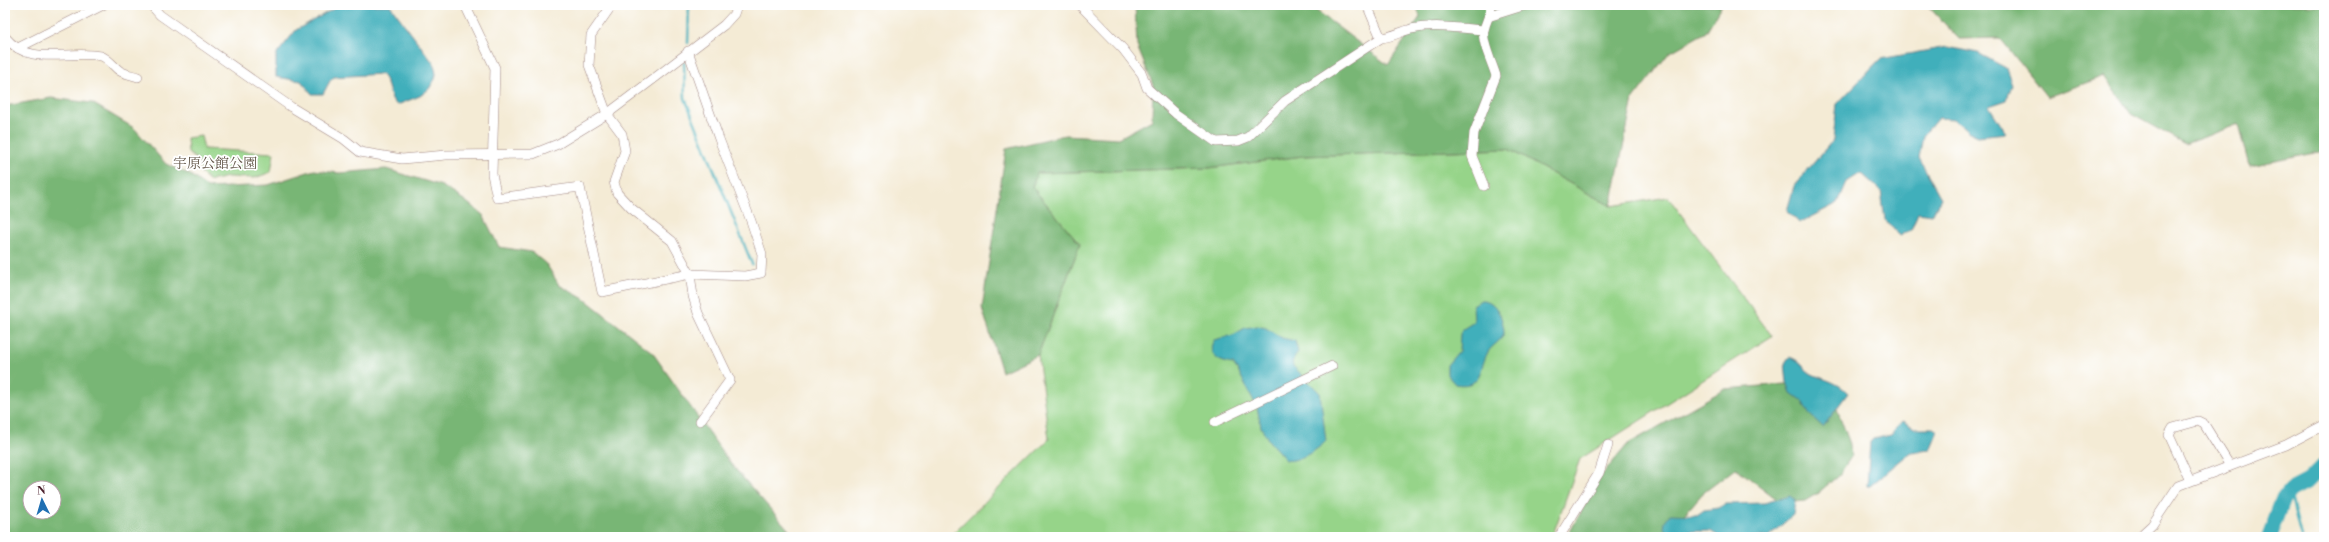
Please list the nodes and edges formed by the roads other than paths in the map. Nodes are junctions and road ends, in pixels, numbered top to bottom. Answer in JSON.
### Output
{"nodes":[{"id":1,"x":102,"y":5,"type":"edge"},
{"id":2,"x":151,"y":5,"type":"edge"},
{"id":3,"x":465,"y":5,"type":"edge"},
{"id":4,"x":612,"y":5,"type":"edge"},
{"id":5,"x":737,"y":5,"type":"edge"},
{"id":6,"x":1080,"y":5,"type":"edge"},
{"id":7,"x":1367,"y":5,"type":"edge"},
{"id":8,"x":1491,"y":5,"type":"edge"},
{"id":9,"x":1526,"y":5,"type":"edge"},
{"id":10,"x":1490,"y":16,"type":"junction"},
{"id":11,"x":1484,"y":30,"type":"junction"},
{"id":12,"x":5,"y":37,"type":"edge"},
{"id":13,"x":1381,"y":38,"type":"junction"},
{"id":14,"x":18,"y":48,"type":"junction"},
{"id":15,"x":688,"y":51,"type":"junction"},
{"id":16,"x":138,"y":77,"type":"dead end"},
{"id":17,"x":607,"y":114,"type":"junction"},
{"id":18,"x":492,"y":154,"type":"junction"},
{"id":19,"x":1484,"y":186,"type":"dead end"},
{"id":20,"x":690,"y":274,"type":"junction"},
{"id":21,"x":1332,"y":366,"type":"dead end"},
{"id":22,"x":700,"y":421,"type":"dead end"},
{"id":23,"x":1215,"y":422,"type":"dead end"},
{"id":24,"x":2324,"y":425,"type":"edge"},
{"id":25,"x":1608,"y":445,"type":"dead end"},
{"id":26,"x":2230,"y":466,"type":"junction"},
{"id":27,"x":2190,"y":481,"type":"junction"},
{"id":28,"x":1559,"y":537,"type":"edge"},
{"id":29,"x":2139,"y":537,"type":"edge"}],
"edges":[{"from":1,"to":14,"type":"street"},
{"from":2,"to":18,"type":"street"},
{"from":3,"to":18,"type":"street"},
{"from":4,"to":17,"type":"street"},
{"from":5,"to":15,"type":"street"},
{"from":6,"to":13,"type":"street"},
{"from":7,"to":13,"type":"street"},
{"from":8,"to":10,"type":"street"},
{"from":9,"to":10,"type":"street"},
{"from":10,"to":11,"type":"street"},
{"from":11,"to":13,"type":"street"},
{"from":11,"to":19,"type":"street"},
{"from":12,"to":14,"type":"street"},
{"from":14,"to":16,"type":"street"},
{"from":15,"to":17,"type":"street"},
{"from":15,"to":20,"type":"street"},
{"from":17,"to":18,"type":"street"},
{"from":17,"to":20,"type":"street"},
{"from":18,"to":20,"type":"street"},
{"from":20,"to":22,"type":"street"},
{"from":21,"to":23,"type":"street"},
{"from":24,"to":26,"type":"street"},
{"from":25,"to":28,"type":"street"},
{"from":26,"to":27,"type":"street"},
{"from":26,"to":27,"type":"street"},
{"from":27,"to":29,"type":"street"}]}
